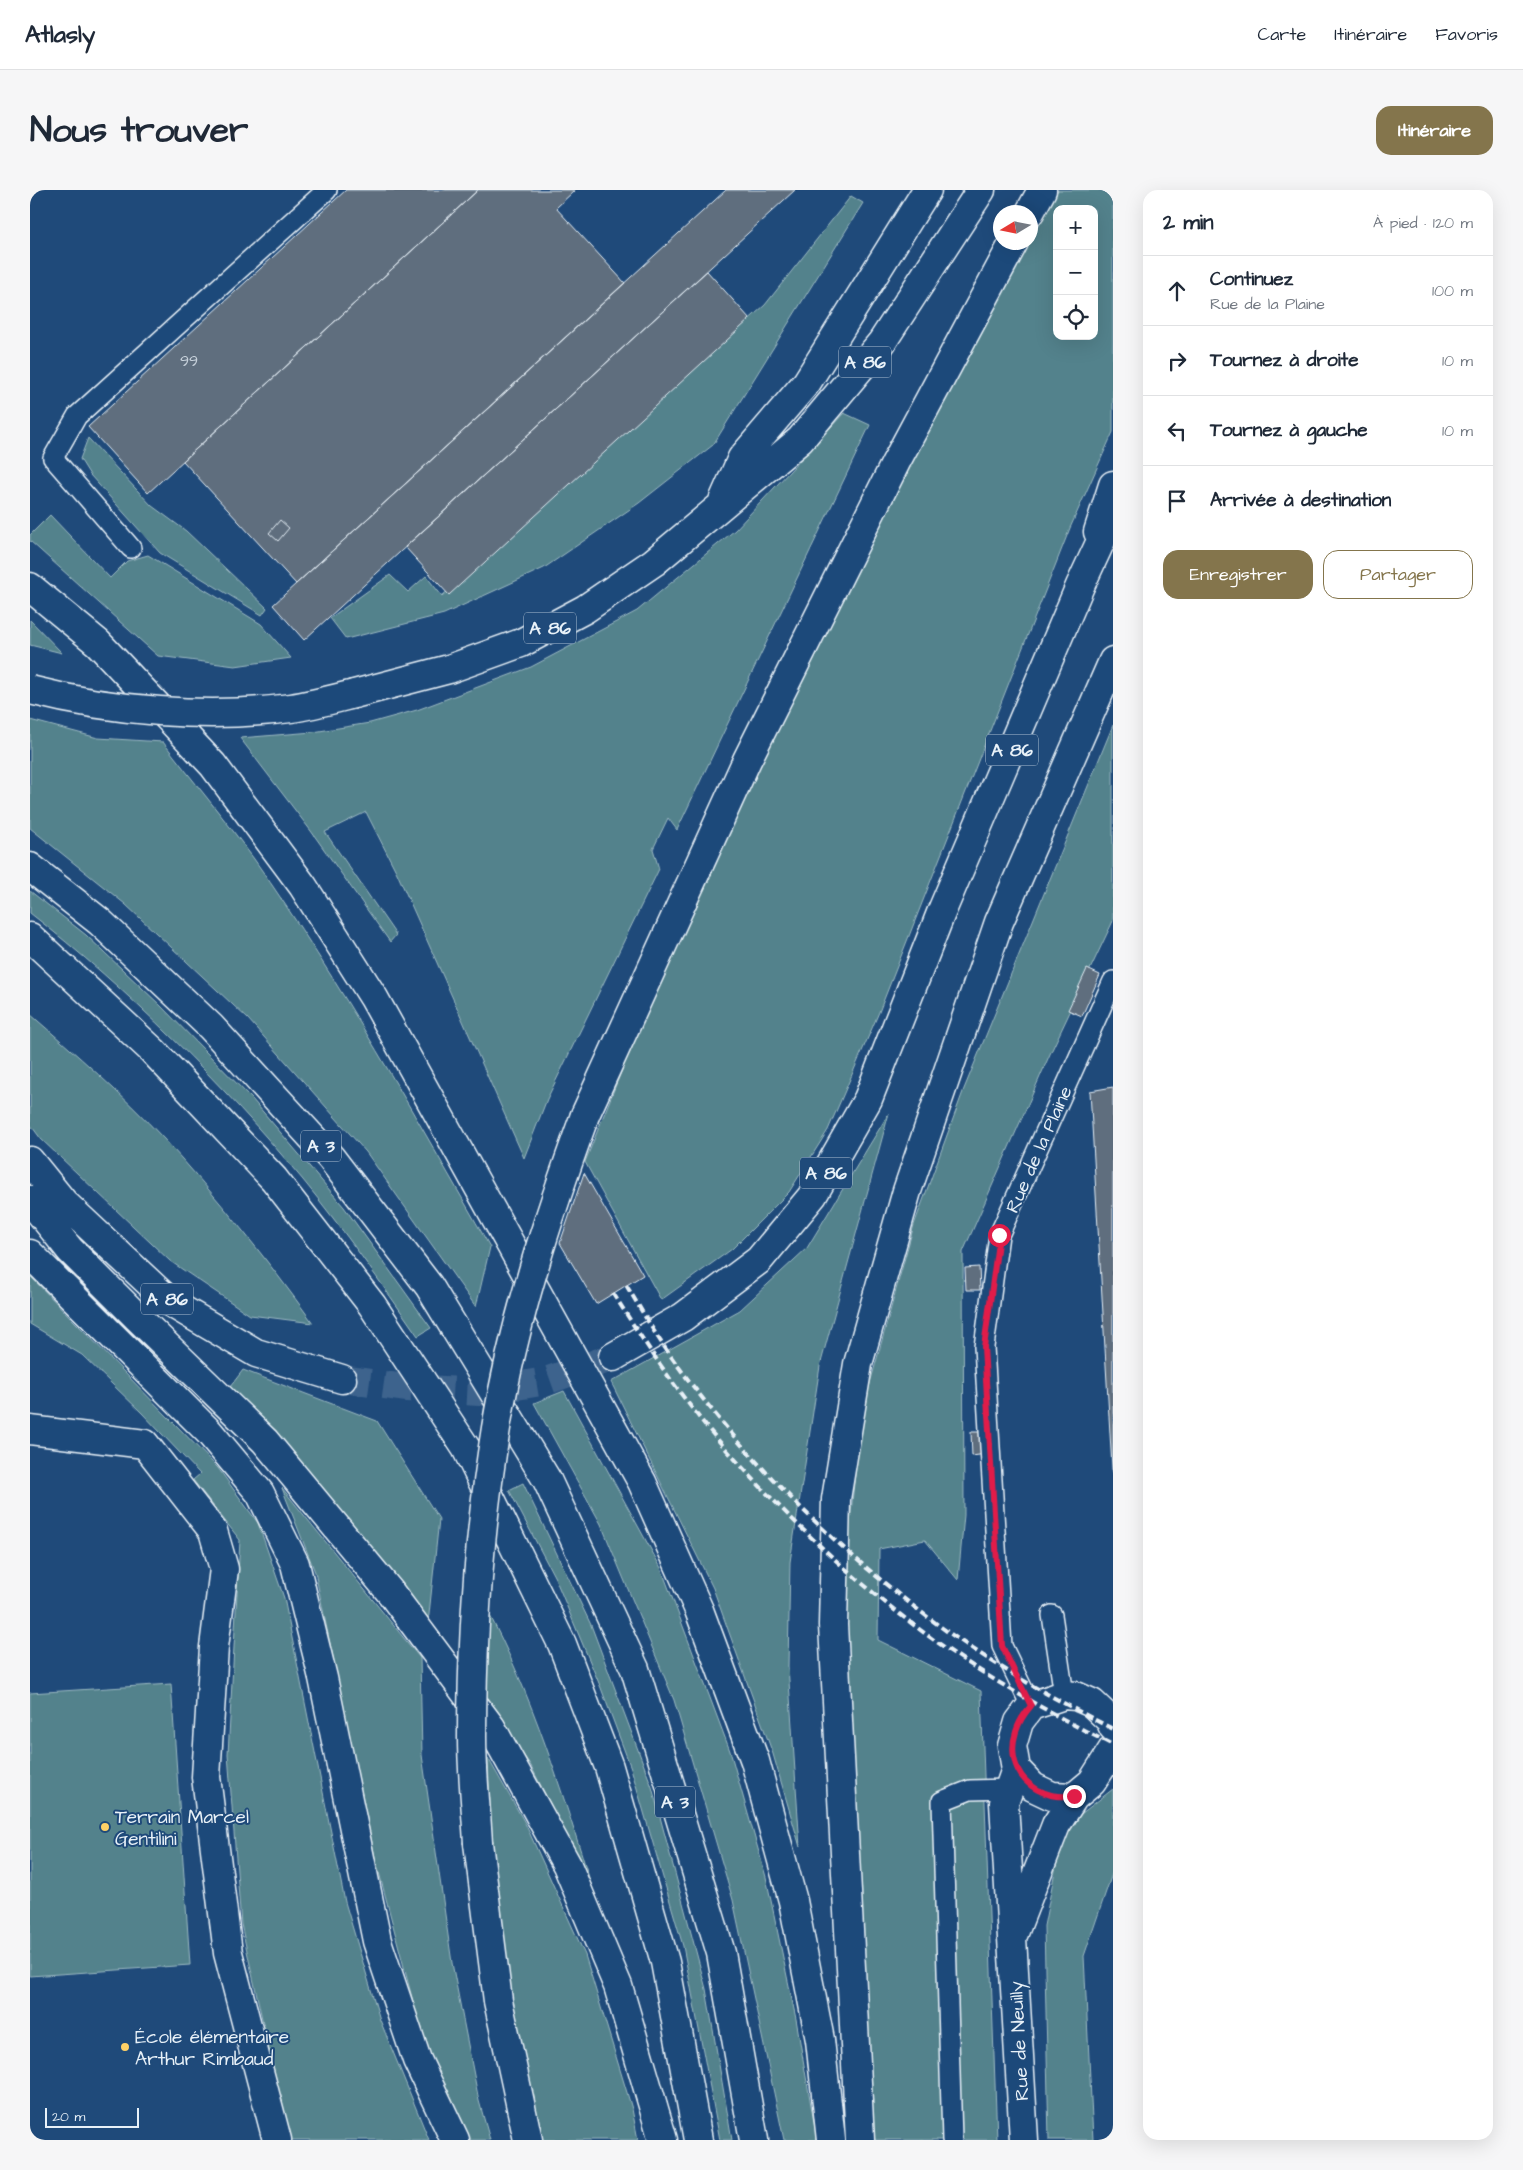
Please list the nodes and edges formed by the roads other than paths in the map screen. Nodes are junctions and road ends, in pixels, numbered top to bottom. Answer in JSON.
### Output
{"nodes":[{"id":1,"x":327,"y":190,"type":"edge"},
{"id":2,"x":927,"y":190,"type":"edge"},
{"id":3,"x":981,"y":190,"type":"edge"},
{"id":4,"x":1042,"y":190,"type":"edge"},
{"id":5,"x":1034,"y":205,"type":"edge"},
{"id":6,"x":1010,"y":250,"type":"edge"},
{"id":7,"x":1113,"y":485,"type":"edge"},
{"id":8,"x":719,"y":509,"type":"junction"},
{"id":9,"x":1113,"y":515,"type":"edge"},
{"id":10,"x":131,"y":548,"type":"dead end"},
{"id":11,"x":1080,"y":586,"type":"junction"},
{"id":12,"x":30,"y":587,"type":"edge"},
{"id":13,"x":1113,"y":661,"type":"edge"},
{"id":14,"x":30,"y":690,"type":"edge"},
{"id":15,"x":30,"y":867,"type":"edge"},
{"id":16,"x":30,"y":937,"type":"edge"},
{"id":17,"x":1113,"y":980,"type":"edge"},
{"id":18,"x":30,"y":1161,"type":"edge"},
{"id":19,"x":30,"y":1200,"type":"edge"},
{"id":20,"x":30,"y":1254,"type":"edge"},
{"id":21,"x":613,"y":1357,"type":"tunnel mouth"},
{"id":22,"x":342,"y":1380,"type":"tunnel mouth"},
{"id":23,"x":30,"y":1430,"type":"edge"},
{"id":24,"x":1052,"y":1615,"type":"dead end"},
{"id":25,"x":1064,"y":1695,"type":"junction"},
{"id":26,"x":1031,"y":1706,"type":"junction"},
{"id":27,"x":1113,"y":1727,"type":"edge"},
{"id":28,"x":1113,"y":1749,"type":"edge"},
{"id":29,"x":1012,"y":1779,"type":"junction"},
{"id":30,"x":1074,"y":1796,"type":"junction"},
{"id":31,"x":1011,"y":1941,"type":"junction"},
{"id":32,"x":277,"y":2140,"type":"edge"},
{"id":33,"x":455,"y":2140,"type":"edge"},
{"id":34,"x":528,"y":2140,"type":"edge"},
{"id":35,"x":663,"y":2140,"type":"edge"},
{"id":36,"x":698,"y":2140,"type":"edge"},
{"id":37,"x":754,"y":2140,"type":"edge"},
{"id":38,"x":831,"y":2140,"type":"edge"},
{"id":39,"x":860,"y":2140,"type":"edge"},
{"id":40,"x":952,"y":2140,"type":"edge"},
{"id":41,"x":1024,"y":2140,"type":"edge"}],
"edges":[{"from":1,"to":10,"type":"lane"},
{"from":2,"to":8,"type":"main road"},
{"from":3,"to":8,"type":"main road","number":"A 86"},
{"from":4,"to":5,"type":"main road"},
{"from":6,"to":34,"type":"main road","bridge":true},
{"from":7,"to":11,"type":"main road"},
{"from":8,"to":14,"type":"main road","number":"A 86","bridge":true},
{"from":9,"to":11,"type":"main road","number":"A 86"},
{"from":11,"to":21,"type":"main road","number":"A 86"},
{"from":12,"to":38,"type":"main road"},
{"from":13,"to":39,"type":"main road"},
{"from":15,"to":37,"type":"main road","number":"A 3"},
{"from":16,"to":36,"type":"main road"},
{"from":17,"to":26,"type":"lane","name":"Rue de la Plaine"},
{"from":18,"to":22,"type":"main road","number":"A 86"},
{"from":19,"to":35,"type":"main road"},
{"from":20,"to":33,"type":"main road"},
{"from":23,"to":32,"type":"main road"},
{"from":24,"to":25,"type":"lane"},
{"from":25,"to":26,"type":"main road"},
{"from":25,"to":27,"type":"main road"},
{"from":26,"to":29,"type":"main road","name":"Rue de Neuilly"},
{"from":28,"to":30,"type":"main road","name":"Rue de Neuilly"},
{"from":29,"to":30,"type":"main road"},
{"from":29,"to":31,"type":"main road","name":"Rue de Neuilly"},
{"from":29,"to":40,"type":"lane"},
{"from":30,"to":31,"type":"main road","name":"Rue de Neuilly"},
{"from":31,"to":41,"type":"main road","name":"Rue de Neuilly"}]}
